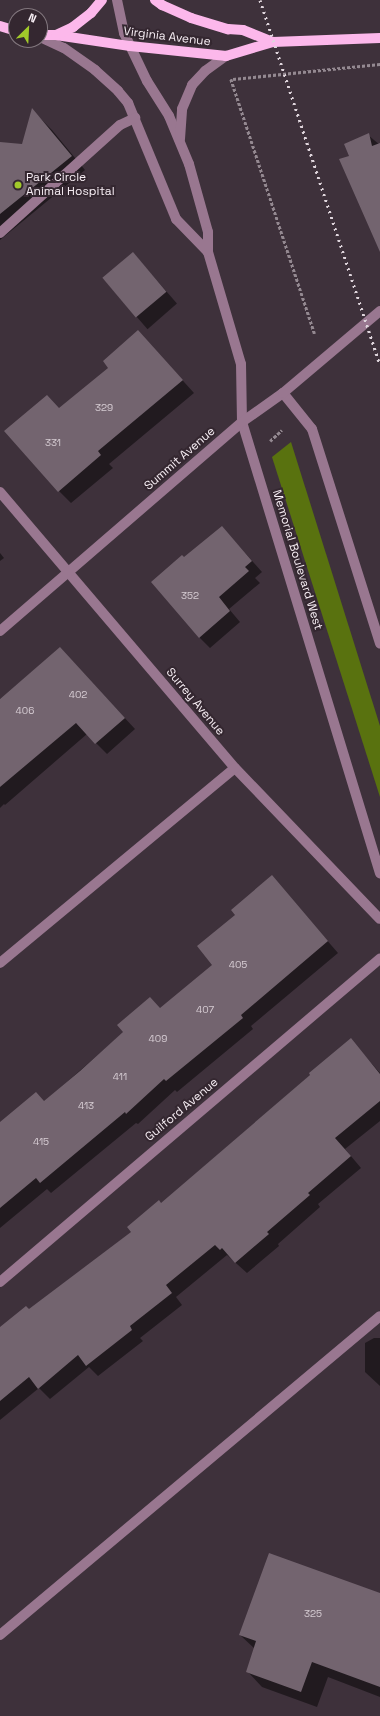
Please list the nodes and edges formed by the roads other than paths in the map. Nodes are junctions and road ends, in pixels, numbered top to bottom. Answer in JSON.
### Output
{"nodes":[{"id":1,"x":102,"y":0,"type":"edge"},
{"id":2,"x":117,"y":0,"type":"edge"},
{"id":3,"x":155,"y":0,"type":"edge"},
{"id":4,"x":56,"y":35,"type":"junction"},
{"id":5,"x":48,"y":36,"type":"edge"},
{"id":6,"x":380,"y":38,"type":"edge"},
{"id":7,"x":48,"y":40,"type":"edge"},
{"id":8,"x":273,"y":42,"type":"junction"},
{"id":9,"x":130,"y":46,"type":"junction"},
{"id":10,"x":226,"y":56,"type":"junction"},
{"id":11,"x":135,"y":118,"type":"junction"},
{"id":12,"x":179,"y":140,"type":"junction"},
{"id":13,"x":0,"y":233,"type":"edge"},
{"id":14,"x":208,"y":252,"type":"junction"},
{"id":15,"x":380,"y":311,"type":"edge"},
{"id":16,"x":283,"y":393,"type":"junction"},
{"id":17,"x":242,"y":422,"type":"junction"},
{"id":18,"x":0,"y":492,"type":"edge"},
{"id":19,"x":69,"y":573,"type":"junction"},
{"id":20,"x":0,"y":631,"type":"edge"},
{"id":21,"x":380,"y":644,"type":"edge"},
{"id":22,"x":235,"y":768,"type":"junction"},
{"id":23,"x":380,"y":873,"type":"edge"},
{"id":24,"x":380,"y":919,"type":"edge"},
{"id":25,"x":380,"y":959,"type":"edge"},
{"id":26,"x":0,"y":963,"type":"edge"},
{"id":27,"x":0,"y":1282,"type":"edge"},
{"id":28,"x":380,"y":1316,"type":"edge"},
{"id":29,"x":0,"y":1636,"type":"edge"}],
"edges":[{"from":1,"to":4,"type":"main road"},
{"from":2,"to":9,"type":"street","name":"Memorial Boulevard West"},
{"from":3,"to":8,"type":"main road","name":"Virginia Avenue"},
{"from":4,"to":5,"type":"main road","name":"Virginia Avenue"},
{"from":4,"to":9,"type":"main road","name":"Virginia Avenue"},
{"from":6,"to":8,"type":"main road","name":"Virginia Avenue"},
{"from":7,"to":11,"type":"street","name":"Memorial Boulevard West"},
{"from":8,"to":10,"type":"main road","name":"Virginia Avenue"},
{"from":9,"to":10,"type":"main road","name":"Virginia Avenue"},
{"from":9,"to":12,"type":"street","name":"Memorial Boulevard West"},
{"from":10,"to":12,"type":"street"},
{"from":11,"to":13,"type":"street"},
{"from":11,"to":14,"type":"street","name":"Memorial Boulevard West"},
{"from":12,"to":14,"type":"street","name":"Memorial Boulevard West"},
{"from":14,"to":17,"type":"street","name":"Memorial Boulevard West"},
{"from":15,"to":16,"type":"street","name":"Summit Avenue"},
{"from":16,"to":17,"type":"street","name":"Summit Avenue"},
{"from":16,"to":21,"type":"street"},
{"from":17,"to":19,"type":"street","name":"Summit Avenue"},
{"from":17,"to":23,"type":"street","name":"Memorial Boulevard West"},
{"from":18,"to":19,"type":"street","name":"Surrey Avenue"},
{"from":19,"to":20,"type":"street","name":"Summit Avenue"},
{"from":19,"to":22,"type":"street","name":"Surrey Avenue"},
{"from":22,"to":24,"type":"street","name":"Surrey Avenue"},
{"from":22,"to":26,"type":"street"},
{"from":25,"to":27,"type":"street","name":"Guilford Avenue"},
{"from":28,"to":29,"type":"street"}]}
